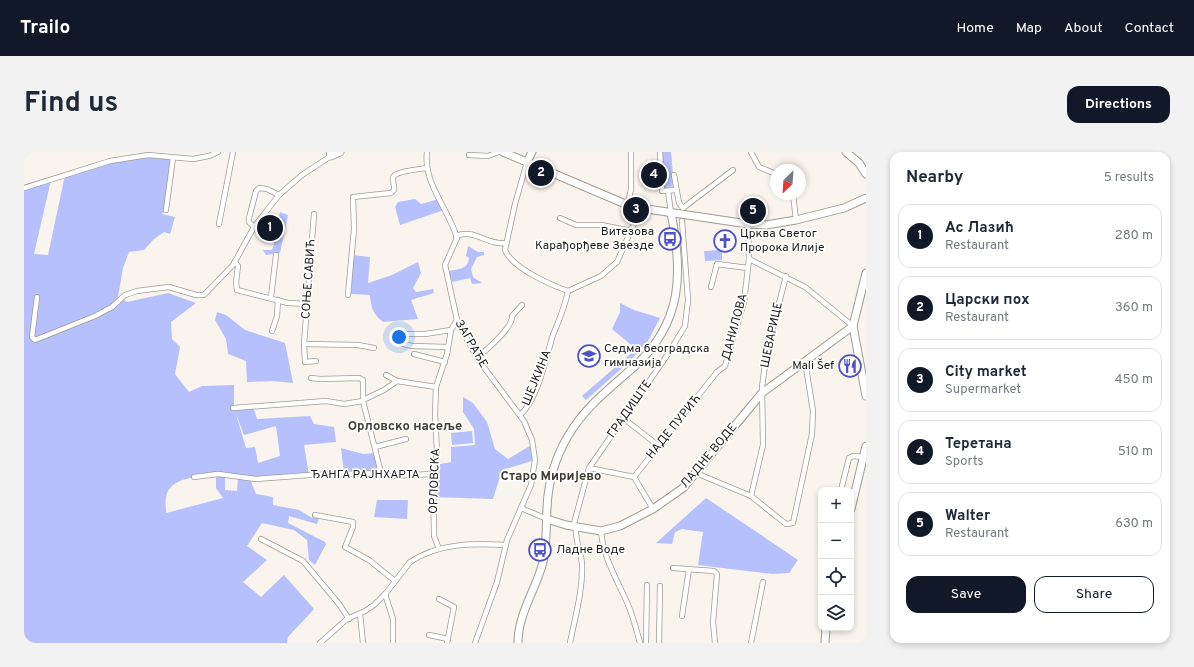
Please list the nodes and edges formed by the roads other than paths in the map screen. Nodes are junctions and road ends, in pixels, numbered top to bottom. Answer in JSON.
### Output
{"nodes":[{"id":1,"x":218,"y":152,"type":"edge"},
{"id":2,"x":233,"y":152,"type":"edge"},
{"id":3,"x":340,"y":152,"type":"edge"},
{"id":4,"x":427,"y":152,"type":"edge"},
{"id":5,"x":499,"y":152,"type":"edge"},
{"id":6,"x":503,"y":152,"type":"edge"},
{"id":7,"x":532,"y":152,"type":"edge"},
{"id":8,"x":631,"y":152,"type":"edge"},
{"id":9,"x":660,"y":152,"type":"edge"},
{"id":10,"x":751,"y":152,"type":"edge"},
{"id":11,"x":846,"y":152,"type":"edge"},
{"id":12,"x":330,"y":154,"type":"edge"},
{"id":13,"x":469,"y":155,"type":"dead end"},
{"id":14,"x":173,"y":158,"type":"junction"},
{"id":15,"x":527,"y":162,"type":"junction"},
{"id":16,"x":427,"y":168,"type":"junction"},
{"id":17,"x":732,"y":170,"type":"dead end"},
{"id":18,"x":865,"y":171,"type":"edge"},
{"id":19,"x":770,"y":172,"type":"edge"},
{"id":20,"x":674,"y":175,"type":"dead end"},
{"id":21,"x":24,"y":188,"type":"edge"},
{"id":22,"x":676,"y":190,"type":"junction"},
{"id":23,"x":665,"y":191,"type":"junction"},
{"id":24,"x":279,"y":195,"type":"junction"},
{"id":25,"x":866,"y":198,"type":"edge"},
{"id":26,"x":794,"y":200,"type":"edge"},
{"id":27,"x":628,"y":204,"type":"junction"},
{"id":28,"x":641,"y":208,"type":"junction"},
{"id":29,"x":166,"y":210,"type":"dead end"},
{"id":30,"x":671,"y":213,"type":"junction"},
{"id":31,"x":314,"y":214,"type":"dead end"},
{"id":32,"x":560,"y":218,"type":"dead end"},
{"id":33,"x":796,"y":220,"type":"junction"},
{"id":34,"x":682,"y":221,"type":"dead end"},
{"id":35,"x":219,"y":224,"type":"dead end"},
{"id":36,"x":748,"y":224,"type":"junction"},
{"id":37,"x":254,"y":227,"type":"junction"},
{"id":38,"x":632,"y":231,"type":"junction"},
{"id":39,"x":456,"y":236,"type":"junction"},
{"id":40,"x":506,"y":243,"type":"junction"},
{"id":41,"x":276,"y":255,"type":"dead end"},
{"id":42,"x":749,"y":259,"type":"junction"},
{"id":43,"x":235,"y":262,"type":"junction"},
{"id":44,"x":748,"y":268,"type":"junction"},
{"id":45,"x":866,"y":273,"type":"edge"},
{"id":46,"x":786,"y":276,"type":"junction"},
{"id":47,"x":712,"y":287,"type":"dead end"},
{"id":48,"x":568,"y":291,"type":"junction"},
{"id":49,"x":348,"y":295,"type":"dead end"},
{"id":50,"x":37,"y":297,"type":"dead end"},
{"id":51,"x":270,"y":297,"type":"junction"},
{"id":52,"x":278,"y":300,"type":"junction"},
{"id":53,"x":308,"y":304,"type":"junction"},
{"id":54,"x":522,"y":305,"type":"dead end"},
{"id":55,"x":457,"y":320,"type":"junction"},
{"id":56,"x":853,"y":326,"type":"junction"},
{"id":57,"x":451,"y":330,"type":"junction"},
{"id":58,"x":272,"y":331,"type":"dead end"},
{"id":59,"x":401,"y":334,"type":"dead end"},
{"id":60,"x":399,"y":343,"type":"dead end"},
{"id":61,"x":304,"y":344,"type":"junction"},
{"id":62,"x":448,"y":347,"type":"junction"},
{"id":63,"x":374,"y":348,"type":"dead end"},
{"id":64,"x":414,"y":354,"type":"dead end"},
{"id":65,"x":478,"y":358,"type":"junction"},
{"id":66,"x":316,"y":361,"type":"dead end"},
{"id":67,"x":805,"y":361,"type":"junction"},
{"id":68,"x":444,"y":362,"type":"junction"},
{"id":69,"x":386,"y":375,"type":"dead end"},
{"id":70,"x":713,"y":377,"type":"joint"},
{"id":71,"x":311,"y":378,"type":"dead end"},
{"id":72,"x":397,"y":381,"type":"junction"},
{"id":73,"x":436,"y":387,"type":"junction"},
{"id":74,"x":762,"y":393,"type":"junction"},
{"id":75,"x":866,"y":396,"type":"edge"},
{"id":76,"x":363,"y":401,"type":"junction"},
{"id":77,"x":234,"y":408,"type":"dead end"},
{"id":78,"x":520,"y":415,"type":"junction"},
{"id":79,"x":623,"y":418,"type":"junction"},
{"id":80,"x":406,"y":439,"type":"dead end"},
{"id":81,"x":659,"y":446,"type":"junction"},
{"id":82,"x":375,"y":447,"type":"junction"},
{"id":83,"x":865,"y":451,"type":"edge"},
{"id":84,"x":589,"y":468,"type":"junction"},
{"id":85,"x":382,"y":473,"type":"junction"},
{"id":86,"x":696,"y":473,"type":"junction"},
{"id":87,"x":433,"y":474,"type":"junction"},
{"id":88,"x":194,"y":477,"type":"dead end"},
{"id":89,"x":634,"y":477,"type":"junction"},
{"id":90,"x":842,"y":487,"type":"edge"},
{"id":91,"x":752,"y":496,"type":"junction"},
{"id":92,"x":854,"y":497,"type":"edge"},
{"id":93,"x":521,"y":508,"type":"junction"},
{"id":94,"x":654,"y":509,"type":"junction"},
{"id":95,"x":315,"y":515,"type":"dead end"},
{"id":96,"x":546,"y":519,"type":"junction"},
{"id":97,"x":575,"y":527,"type":"junction"},
{"id":98,"x":601,"y":531,"type":"junction"},
{"id":99,"x":261,"y":539,"type":"dead end"},
{"id":100,"x":506,"y":545,"type":"junction"},
{"id":101,"x":439,"y":549,"type":"junction"},
{"id":102,"x":673,"y":568,"type":"dead end"},
{"id":103,"x":689,"y":569,"type":"junction"},
{"id":104,"x":395,"y":581,"type":"junction"},
{"id":105,"x":763,"y":582,"type":"dead end"},
{"id":106,"x":648,"y":585,"type":"dead end"},
{"id":107,"x":660,"y":586,"type":"dead end"},
{"id":108,"x":385,"y":594,"type":"junction"},
{"id":109,"x":439,"y":599,"type":"dead end"},
{"id":110,"x":360,"y":614,"type":"junction"},
{"id":111,"x":682,"y":616,"type":"dead end"},
{"id":112,"x":349,"y":618,"type":"junction"},
{"id":113,"x":826,"y":631,"type":"edge"},
{"id":114,"x":429,"y":635,"type":"dead end"},
{"id":115,"x":447,"y":641,"type":"edge"},
{"id":116,"x":320,"y":643,"type":"edge"},
{"id":117,"x":362,"y":643,"type":"edge"},
{"id":118,"x":393,"y":643,"type":"edge"},
{"id":119,"x":475,"y":643,"type":"edge"},
{"id":120,"x":518,"y":643,"type":"edge"},
{"id":121,"x":570,"y":643,"type":"edge"},
{"id":122,"x":640,"y":643,"type":"edge"},
{"id":123,"x":646,"y":643,"type":"edge"},
{"id":124,"x":659,"y":643,"type":"edge"},
{"id":125,"x":715,"y":643,"type":"edge"},
{"id":126,"x":751,"y":643,"type":"edge"},
{"id":127,"x":825,"y":643,"type":"edge"}],
"edges":[{"from":1,"to":14,"type":"street"},
{"from":2,"to":35,"type":"street"},
{"from":3,"to":12,"type":"main road"},
{"from":4,"to":16,"type":"street"},
{"from":5,"to":13,"type":"street"},
{"from":6,"to":15,"type":"main road"},
{"from":7,"to":15,"type":"main road"},
{"from":8,"to":27,"type":"street"},
{"from":9,"to":23,"type":"street"},
{"from":10,"to":19,"type":"street"},
{"from":11,"to":18,"type":"main road"},
{"from":12,"to":24,"type":"street"},
{"from":14,"to":21,"type":"street"},
{"from":14,"to":29,"type":"street"},
{"from":15,"to":27,"type":"main road"},
{"from":15,"to":40,"type":"street"},
{"from":16,"to":39,"type":"street"},
{"from":16,"to":49,"type":"street"},
{"from":17,"to":22,"type":"street"},
{"from":20,"to":22,"type":"street"},
{"from":22,"to":23,"type":"street"},
{"from":23,"to":30,"type":"street"},
{"from":24,"to":37,"type":"street"},
{"from":24,"to":37,"type":"street"},
{"from":25,"to":33,"type":"main road"},
{"from":26,"to":33,"type":"street"},
{"from":27,"to":28,"type":"main road"},
{"from":28,"to":30,"type":"main road"},
{"from":28,"to":38,"type":"street"},
{"from":30,"to":36,"type":"main road"},
{"from":30,"to":96,"type":"main road"},
{"from":31,"to":53,"type":"street","name":"СОЊЕ САВИЋ"},
{"from":32,"to":38,"type":"street"},
{"from":33,"to":36,"type":"main road"},
{"from":34,"to":79,"type":"street","name":"ГРАДИШТЕ"},
{"from":36,"to":42,"type":"street","name":"ДАНИЛОВА"},
{"from":37,"to":43,"type":"street"},
{"from":38,"to":48,"type":"street"},
{"from":39,"to":40,"type":"street"},
{"from":39,"to":55,"type":"street","name":"ЗАГРАЂЕ"},
{"from":40,"to":48,"type":"street"},
{"from":41,"to":51,"type":"street"},
{"from":42,"to":44,"type":"street","name":"ДАНИЛОВА"},
{"from":42,"to":46,"type":"street"},
{"from":43,"to":50,"type":"street"},
{"from":43,"to":51,"type":"street"},
{"from":44,"to":47,"type":"street"},
{"from":44,"to":70,"type":"street","name":"ДАНИЛОВА"},
{"from":45,"to":56,"type":"main road"},
{"from":46,"to":56,"type":"street"},
{"from":46,"to":74,"type":"street","name":"ШЕВАРИЦЕ"},
{"from":48,"to":78,"type":"street","name":"ШЕЈКИНА"},
{"from":51,"to":52,"type":"street"},
{"from":52,"to":53,"type":"street"},
{"from":52,"to":58,"type":"street"},
{"from":53,"to":61,"type":"street","name":"СОЊЕ САВИЋ"},
{"from":54,"to":65,"type":"street"},
{"from":55,"to":57,"type":"street","name":"ОРЛОВСКА"},
{"from":55,"to":65,"type":"street","name":"ЗАГРАЂЕ"},
{"from":56,"to":67,"type":"main road","name":"ЛАДНЕ ВОДЕ"},
{"from":56,"to":75,"type":"main road"},
{"from":57,"to":59,"type":"street"},
{"from":57,"to":62,"type":"street","name":"ОРЛОВСКА"},
{"from":60,"to":62,"type":"street"},
{"from":61,"to":63,"type":"street"},
{"from":61,"to":66,"type":"street","name":"СОЊЕ САВИЋ"},
{"from":62,"to":68,"type":"street","name":"ОРЛОВСКА"},
{"from":64,"to":68,"type":"street"},
{"from":65,"to":78,"type":"street","name":"ЗАГРАЂЕ"},
{"from":67,"to":74,"type":"main road","name":"ЛАДНЕ ВОДЕ"},
{"from":67,"to":91,"type":"street"},
{"from":68,"to":73,"type":"street","name":"ОРЛОВСКА"},
{"from":69,"to":72,"type":"street"},
{"from":70,"to":81,"type":"street","name":"НАДЕ ПУРИЋ"},
{"from":71,"to":76,"type":"street"},
{"from":72,"to":73,"type":"street"},
{"from":72,"to":76,"type":"street"},
{"from":73,"to":87,"type":"street","name":"ОРЛОВСКА"},
{"from":74,"to":86,"type":"main road","name":"ЛАДНЕ ВОДЕ"},
{"from":74,"to":91,"type":"street","name":"ШЕВАРИЦЕ"},
{"from":76,"to":77,"type":"street"},
{"from":76,"to":82,"type":"street"},
{"from":78,"to":93,"type":"street","name":"ШЕЈКИНА"},
{"from":79,"to":81,"type":"street"},
{"from":79,"to":84,"type":"street","name":"ГРАДИШТЕ"},
{"from":80,"to":82,"type":"street"},
{"from":81,"to":89,"type":"street","name":"НАДЕ ПУРИЋ"},
{"from":82,"to":85,"type":"street"},
{"from":83,"to":90,"type":"street"},
{"from":83,"to":92,"type":"main road"},
{"from":84,"to":89,"type":"street"},
{"from":84,"to":97,"type":"street","name":"ГРАДИШТЕ"},
{"from":85,"to":87,"type":"street","name":"ЂАНГА РАЈНХАРТА"},
{"from":85,"to":88,"type":"street","name":"ЂАНГА РАЈНХАРТА"},
{"from":86,"to":91,"type":"street"},
{"from":86,"to":94,"type":"main road","name":"ЛАДНЕ ВОДЕ"},
{"from":87,"to":101,"type":"street","name":"ОРЛОВСКА"},
{"from":89,"to":94,"type":"street"},
{"from":93,"to":96,"type":"street","name":"ЛАДНЕ ВОДЕ"},
{"from":93,"to":100,"type":"street","name":"ШЕЈКИНА"},
{"from":94,"to":98,"type":"main road","name":"ЛАДНЕ ВОДЕ"},
{"from":95,"to":104,"type":"street"},
{"from":96,"to":97,"type":"main road","name":"ЛАДНЕ ВОДЕ"},
{"from":96,"to":120,"type":"main road"},
{"from":97,"to":98,"type":"main road","name":"ЛАДНЕ ВОДЕ"},
{"from":97,"to":121,"type":"street","name":"ГРАДИШТЕ"},
{"from":98,"to":122,"type":"street"},
{"from":99,"to":112,"type":"street"},
{"from":100,"to":101,"type":"street"},
{"from":100,"to":119,"type":"street","name":"ШЕЈКИНА"},
{"from":101,"to":104,"type":"street"},
{"from":102,"to":103,"type":"street"},
{"from":103,"to":111,"type":"street"},
{"from":103,"to":125,"type":"street"},
{"from":104,"to":108,"type":"street"},
{"from":105,"to":126,"type":"street"},
{"from":106,"to":123,"type":"street"},
{"from":107,"to":124,"type":"street"},
{"from":108,"to":110,"type":"street"},
{"from":108,"to":118,"type":"street"},
{"from":109,"to":115,"type":"street"},
{"from":110,"to":112,"type":"street"},
{"from":110,"to":117,"type":"street"},
{"from":112,"to":116,"type":"street"},
{"from":113,"to":127,"type":"main road"},
{"from":114,"to":115,"type":"street"}]}
